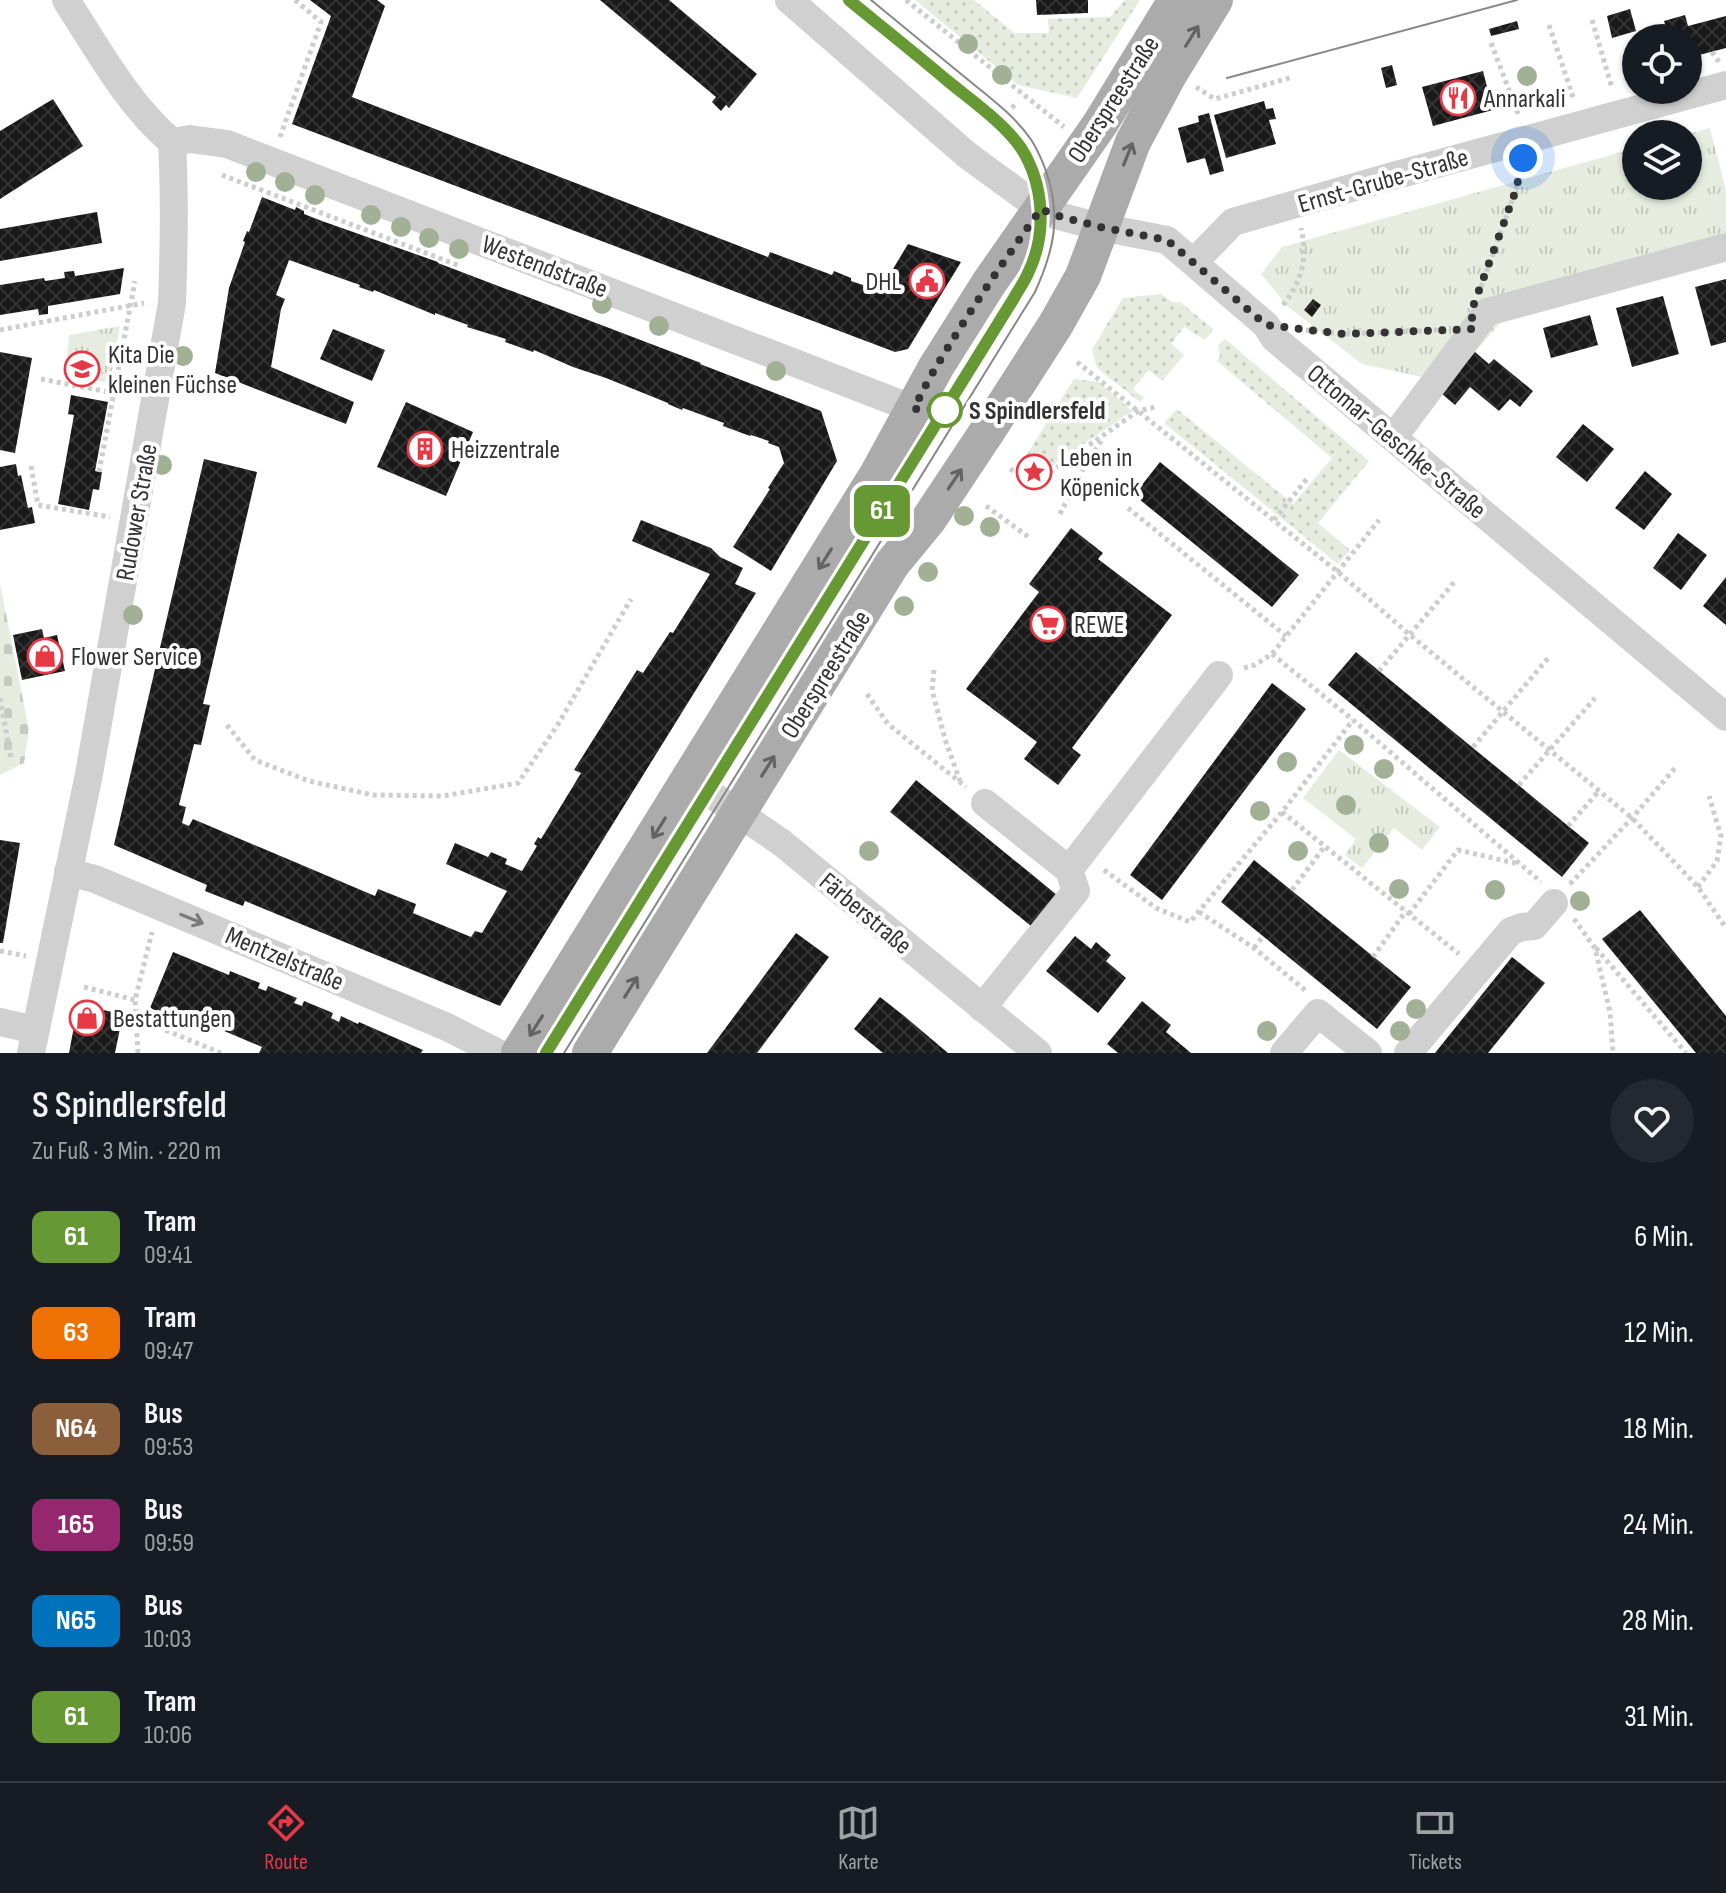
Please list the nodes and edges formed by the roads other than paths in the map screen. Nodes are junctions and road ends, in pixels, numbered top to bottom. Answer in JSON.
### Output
{"nodes":[{"id":1,"x":66,"y":0,"type":"edge"},
{"id":2,"x":789,"y":0,"type":"edge"},
{"id":3,"x":1176,"y":0,"type":"edge"},
{"id":4,"x":1215,"y":0,"type":"edge"},
{"id":5,"x":1726,"y":85,"type":"edge"},
{"id":6,"x":172,"y":142,"type":"junction"},
{"id":7,"x":1041,"y":209,"type":"junction"},
{"id":8,"x":1100,"y":227,"type":"junction"},
{"id":9,"x":1726,"y":247,"type":"edge"},
{"id":10,"x":1194,"y":262,"type":"junction"},
{"id":11,"x":914,"y":409,"type":"junction"},
{"id":12,"x":1393,"y":438,"type":"junction"},
{"id":13,"x":1219,"y":675,"type":"road end"},
{"id":14,"x":1726,"y":717,"type":"edge"},
{"id":15,"x":689,"y":779,"type":"junction"},
{"id":16,"x":985,"y":803,"type":"road end"},
{"id":17,"x":739,"y":812,"type":"junction"},
{"id":18,"x":1069,"y":870,"type":"junction"},
{"id":19,"x":68,"y":872,"type":"junction"},
{"id":20,"x":1556,"y":900,"type":"road end"},
{"id":21,"x":982,"y":1008,"type":"junction"},
{"id":22,"x":0,"y":1022,"type":"edge"},
{"id":23,"x":33,"y":1041,"type":"edge"},
{"id":24,"x":498,"y":1053,"type":"edge"},
{"id":25,"x":519,"y":1053,"type":"edge"},
{"id":26,"x":590,"y":1053,"type":"edge"},
{"id":27,"x":1038,"y":1053,"type":"edge"},
{"id":28,"x":1284,"y":1053,"type":"edge"},
{"id":29,"x":1368,"y":1053,"type":"edge"},
{"id":30,"x":1408,"y":1053,"type":"edge"}],
"edges":[{"from":1,"to":6,"type":"street"},
{"from":2,"to":7,"type":"street","name":"Ottomar-Geschke-Straße"},
{"from":3,"to":7,"type":"main road","name":"Oberspreestraße"},
{"from":8,"to":4,"type":"main road","name":"Oberspreestraße","one_way":true},
{"from":5,"to":10,"type":"street","name":"Ernst-Grube-Straße"},
{"from":6,"to":11,"type":"street","name":"Westendstraße"},
{"from":6,"to":19,"type":"street","name":"Rudower Straße"},
{"from":7,"to":8,"type":"street","name":"Ottomar-Geschke-Straße"},
{"from":7,"to":11,"type":"main road","name":"Oberspreestraße"},
{"from":8,"to":10,"type":"street","name":"Ottomar-Geschke-Straße"},
{"from":17,"to":8,"type":"main road","name":"Oberspreestraße","one_way":true},
{"from":9,"to":12,"type":"street"},
{"from":10,"to":12,"type":"street","name":"Ottomar-Geschke-Straße"},
{"from":11,"to":15,"type":"main road","name":"Oberspreestraße","one_way":true},
{"from":12,"to":14,"type":"street","name":"Ottomar-Geschke-Straße"},
{"from":13,"to":18,"type":"street"},
{"from":15,"to":17,"type":"street","name":"Färberstraße"},
{"from":15,"to":25,"type":"main road","name":"Oberspreestraße","one_way":true},
{"from":16,"to":18,"type":"street"},
{"from":17,"to":21,"type":"street","name":"Färberstraße"},
{"from":26,"to":17,"type":"main road","name":"Oberspreestraße","one_way":true},
{"from":18,"to":21,"type":"street"},
{"from":19,"to":23,"type":"street","name":"Rudower Straße"},
{"from":19,"to":24,"type":"street","name":"Mentzelstraße","one_way":true},
{"from":20,"to":30,"type":"street"},
{"from":21,"to":27,"type":"street","name":"Färberstraße"},
{"from":22,"to":23,"type":"street"},
{"from":28,"to":29,"type":"street"}]}
